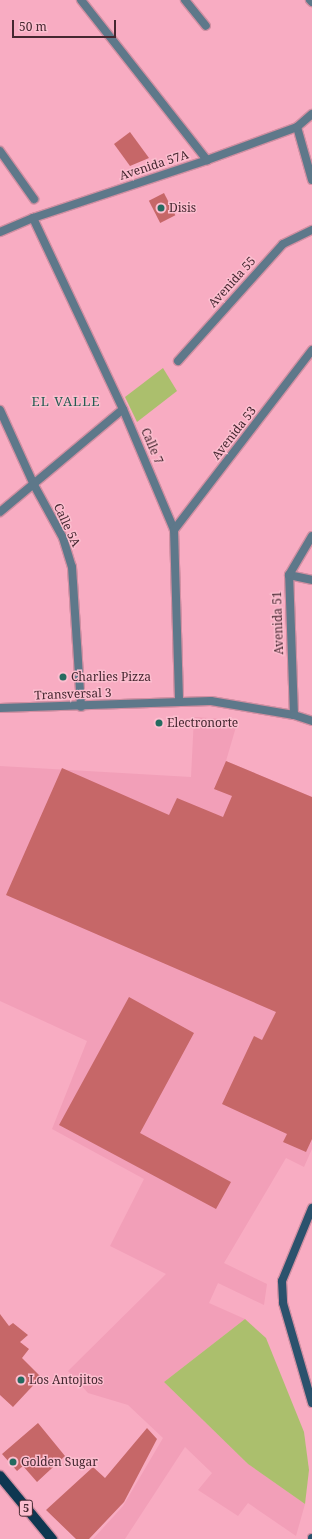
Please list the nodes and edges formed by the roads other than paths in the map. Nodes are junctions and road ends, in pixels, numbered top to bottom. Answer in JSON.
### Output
{"nodes":[{"id":1,"x":81,"y":0,"type":"edge"},
{"id":2,"x":185,"y":0,"type":"edge"},
{"id":3,"x":310,"y":0,"type":"edge"},
{"id":4,"x":312,"y":2,"type":"edge"},
{"id":5,"x":206,"y":26,"type":"dead end"},
{"id":6,"x":312,"y":114,"type":"edge"},
{"id":7,"x":297,"y":127,"type":"junction"},
{"id":8,"x":0,"y":151,"type":"edge"},
{"id":9,"x":207,"y":160,"type":"junction"},
{"id":10,"x":312,"y":180,"type":"edge"},
{"id":11,"x":34,"y":199,"type":"dead end"},
{"id":12,"x":33,"y":218,"type":"junction"},
{"id":13,"x":312,"y":230,"type":"edge"},
{"id":14,"x":0,"y":232,"type":"edge"},
{"id":15,"x":312,"y":350,"type":"edge"},
{"id":16,"x":178,"y":361,"type":"dead end"},
{"id":17,"x":123,"y":409,"type":"junction"},
{"id":18,"x":0,"y":410,"type":"edge"},
{"id":19,"x":34,"y":485,"type":"junction"},
{"id":20,"x":0,"y":512,"type":"edge"},
{"id":21,"x":174,"y":530,"type":"junction"},
{"id":22,"x":312,"y":536,"type":"edge"},
{"id":23,"x":289,"y":575,"type":"junction"},
{"id":24,"x":312,"y":580,"type":"edge"},
{"id":25,"x":180,"y":701,"type":"junction"},
{"id":26,"x":81,"y":707,"type":"junction"},
{"id":27,"x":0,"y":708,"type":"edge"},
{"id":28,"x":294,"y":715,"type":"junction"},
{"id":29,"x":312,"y":721,"type":"edge"},
{"id":30,"x":312,"y":1208,"type":"edge"},
{"id":31,"x":312,"y":1402,"type":"edge"},
{"id":32,"x":0,"y":1476,"type":"edge"},
{"id":33,"x":52,"y":1539,"type":"edge"}],
"edges":[{"from":1,"to":9,"type":"street"},
{"from":2,"to":5,"type":"street"},
{"from":3,"to":4,"type":"street"},
{"from":6,"to":7,"type":"street","name":"Avenida 57A"},
{"from":7,"to":9,"type":"street","name":"Avenida 57A"},
{"from":7,"to":10,"type":"street"},
{"from":8,"to":11,"type":"street"},
{"from":9,"to":12,"type":"street","name":"Avenida 57A"},
{"from":12,"to":14,"type":"street","name":"Avenida 57A"},
{"from":12,"to":17,"type":"street","name":"Calle 7"},
{"from":13,"to":16,"type":"street","name":"Avenida 55"},
{"from":15,"to":21,"type":"street","name":"Avenida 53"},
{"from":17,"to":19,"type":"street"},
{"from":17,"to":21,"type":"street","name":"Calle 7"},
{"from":18,"to":19,"type":"street","name":"Calle 5A"},
{"from":19,"to":20,"type":"street"},
{"from":19,"to":26,"type":"street","name":"Calle 5A"},
{"from":21,"to":25,"type":"street","name":"Calle 7"},
{"from":22,"to":23,"type":"street","name":"Avenida 51"},
{"from":23,"to":24,"type":"street"},
{"from":23,"to":28,"type":"street","name":"Avenida 51"},
{"from":25,"to":26,"type":"street","name":"Transversal 3"},
{"from":25,"to":28,"type":"street","name":"Transversal 3"},
{"from":26,"to":27,"type":"street","name":"Transversal 3"},
{"from":28,"to":29,"type":"street","name":"Transversal 3"},
{"from":30,"to":31,"type":"main road"},
{"from":32,"to":33,"type":"main road","number":"5"}]}
